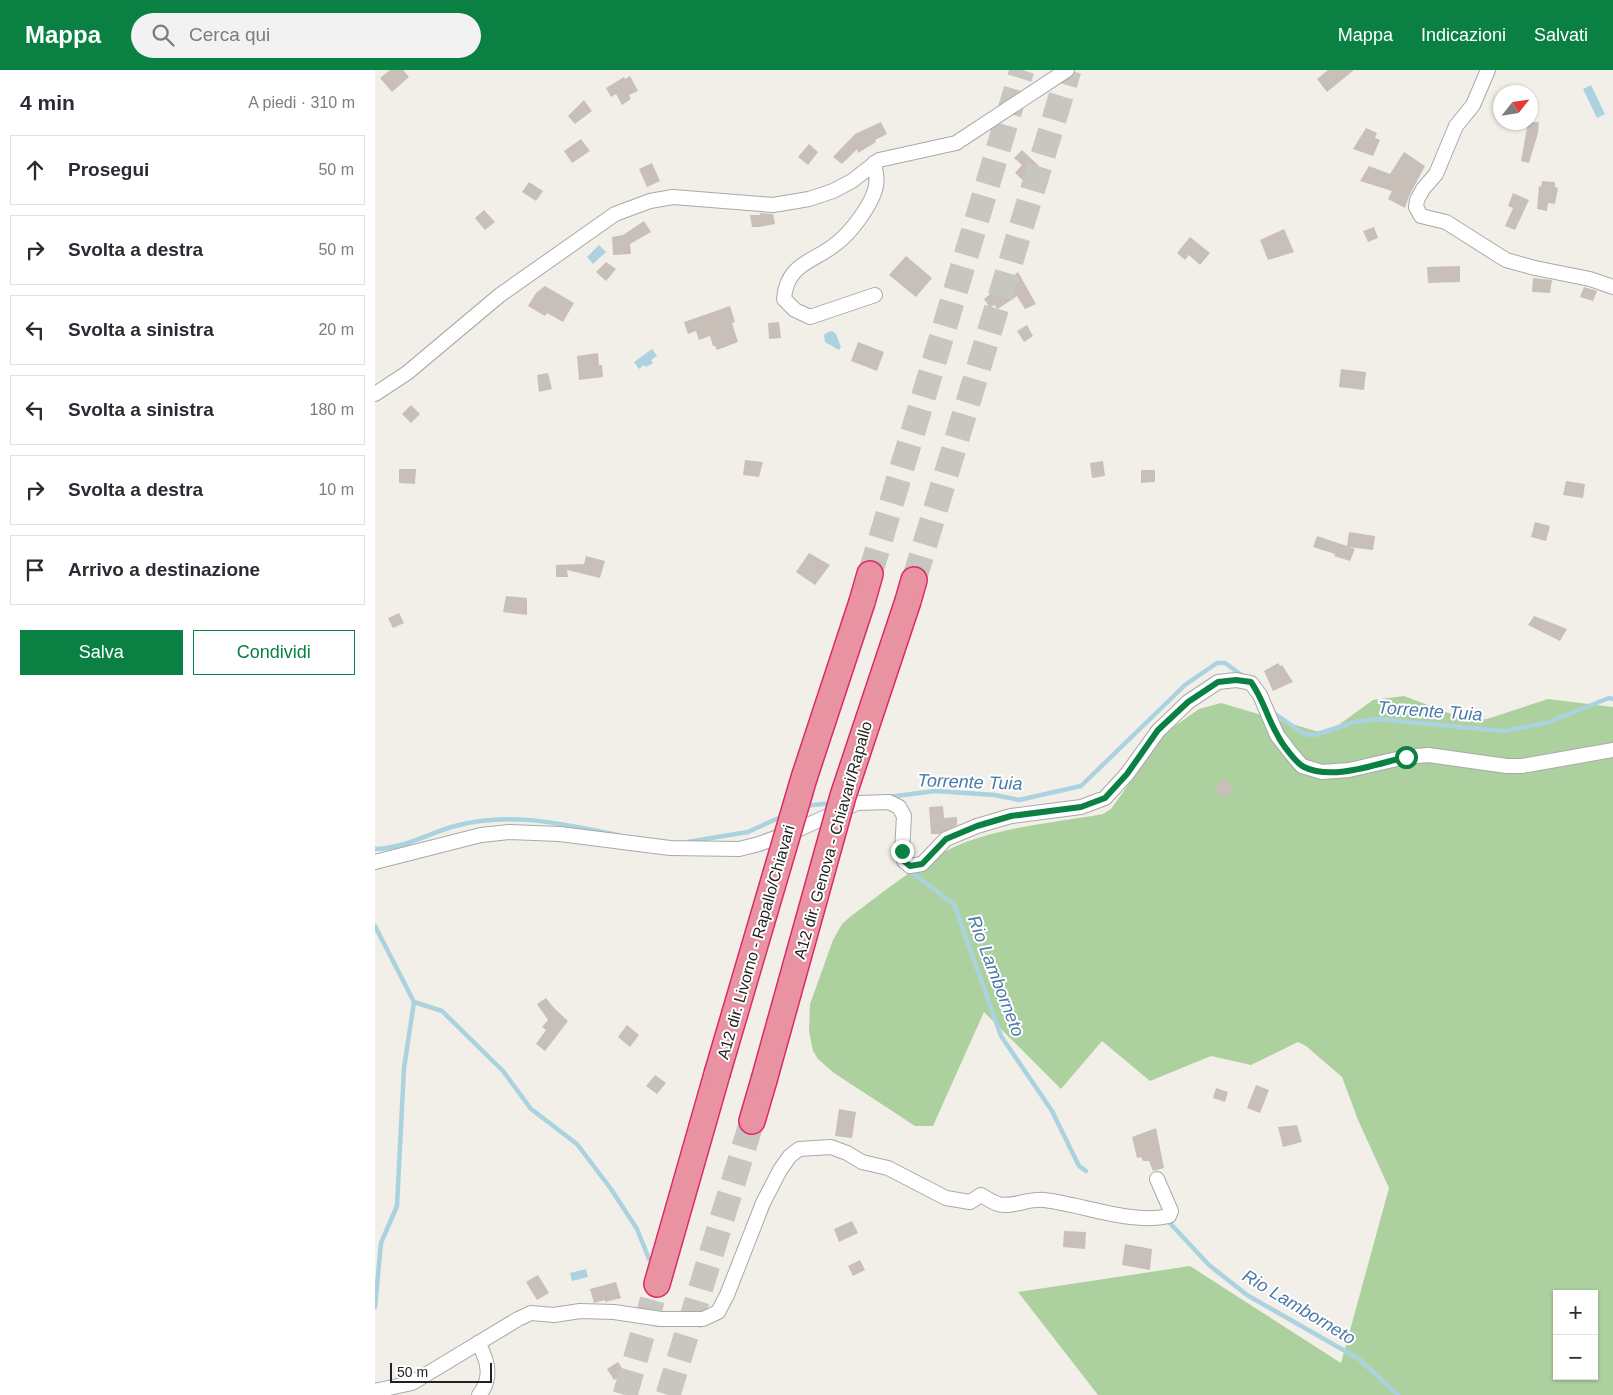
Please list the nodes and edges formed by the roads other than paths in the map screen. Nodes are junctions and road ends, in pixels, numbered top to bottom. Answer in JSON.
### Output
{"nodes":[{"id":1,"x":1067,"y":70,"type":"edge"},
{"id":2,"x":1488,"y":70,"type":"edge"},
{"id":3,"x":874,"y":163,"type":"junction"},
{"id":4,"x":1613,"y":287,"type":"edge"},
{"id":5,"x":875,"y":295,"type":"dead end"},
{"id":6,"x":375,"y":394,"type":"edge"},
{"id":7,"x":870,"y":574,"type":"tunnel mouth"},
{"id":8,"x":911,"y":590,"type":"tunnel mouth"},
{"id":9,"x":1613,"y":750,"type":"edge"},
{"id":10,"x":375,"y":862,"type":"edge"},
{"id":11,"x":752,"y":1121,"type":"tunnel mouth"},
{"id":12,"x":1157,"y":1179,"type":"dead end"},
{"id":13,"x":657,"y":1284,"type":"tunnel mouth"},
{"id":14,"x":478,"y":1343,"type":"junction"},
{"id":15,"x":375,"y":1391,"type":"edge"},
{"id":16,"x":479,"y":1395,"type":"edge"}],
"edges":[{"from":1,"to":3,"type":"street"},
{"from":2,"to":4,"type":"street"},
{"from":3,"to":5,"type":"street"},
{"from":3,"to":6,"type":"street"},
{"from":7,"to":13,"type":"highway","name":"A12 dir. Livorno - Rapallo/Chiavari","bridge":true},
{"from":8,"to":11,"type":"highway","name":"A12 dir. Genova - Chiavari/Rapallo","bridge":true},
{"from":9,"to":10,"type":"street"},
{"from":12,"to":14,"type":"street"},
{"from":14,"to":15,"type":"street"},
{"from":14,"to":16,"type":"street"}]}
